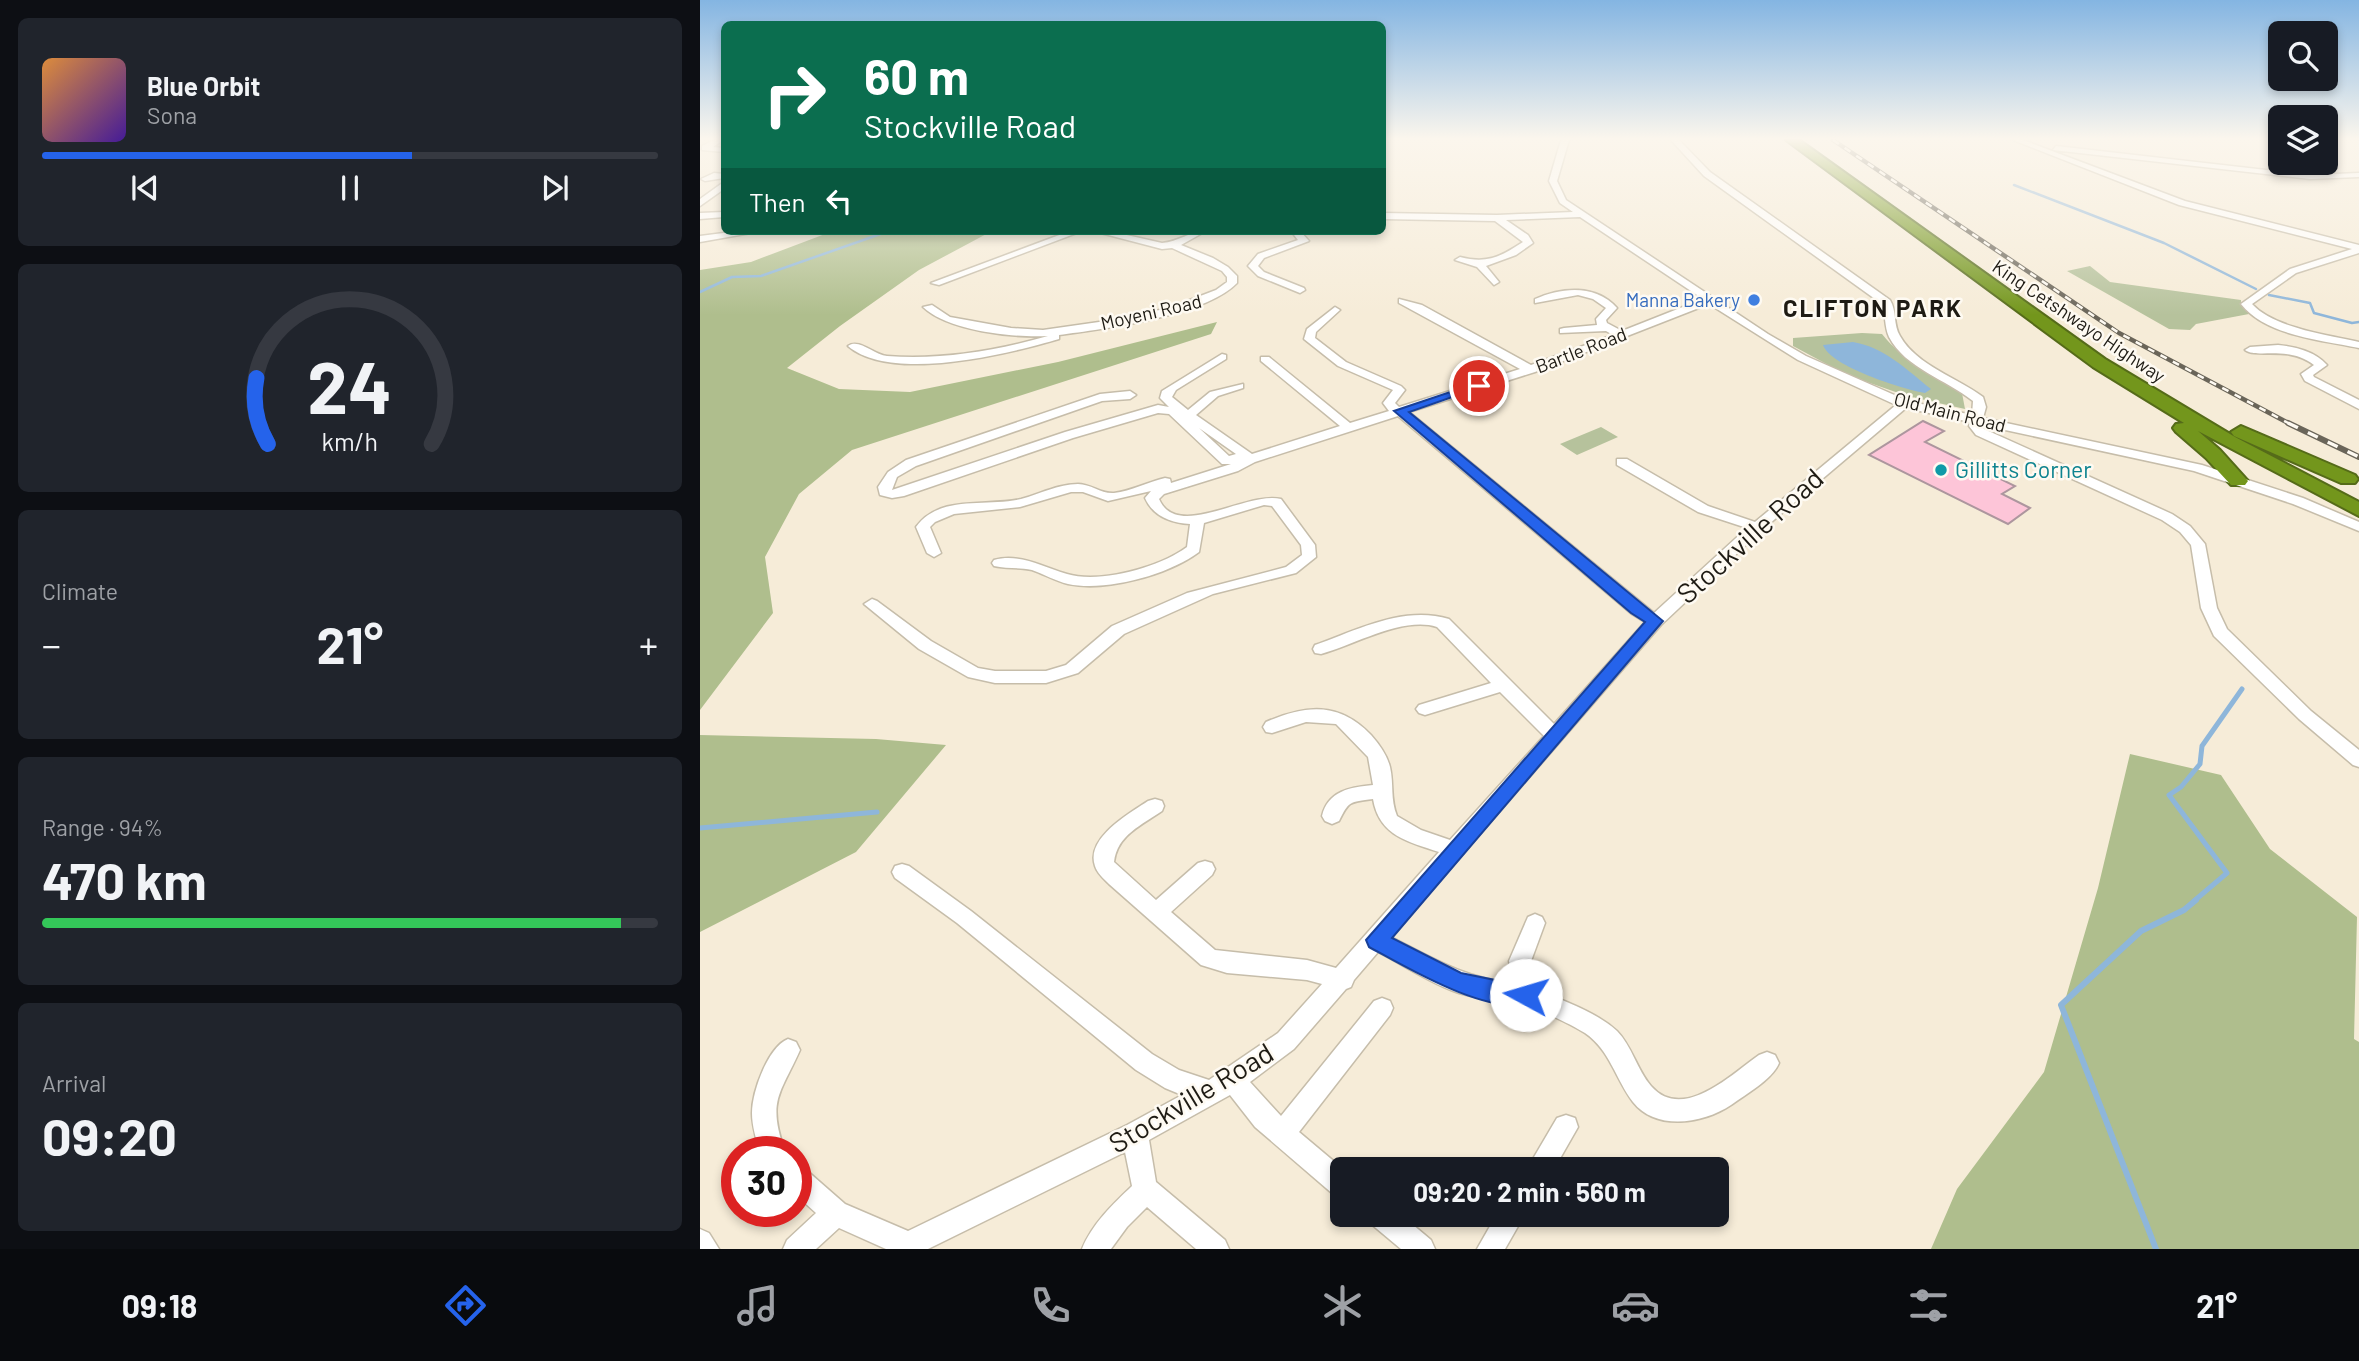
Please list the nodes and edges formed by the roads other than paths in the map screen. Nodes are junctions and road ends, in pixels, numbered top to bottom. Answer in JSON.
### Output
{"nodes":[{"id":1,"x":1562,"y":198,"type":"edge"},
{"id":2,"x":1740,"y":198,"type":"edge"},
{"id":3,"x":1872,"y":198,"type":"edge"},
{"id":4,"x":1888,"y":198,"type":"edge"},
{"id":5,"x":2170,"y":198,"type":"edge"},
{"id":6,"x":1581,"y":214,"type":"junction"},
{"id":7,"x":721,"y":215,"type":"edge"},
{"id":8,"x":700,"y":216,"type":"edge"},
{"id":9,"x":1386,"y":216,"type":"edge"},
{"id":10,"x":1497,"y":218,"type":"junction"},
{"id":11,"x":729,"y":235,"type":"edge"},
{"id":12,"x":1067,"y":235,"type":"edge"},
{"id":13,"x":1114,"y":235,"type":"edge"},
{"id":14,"x":1193,"y":235,"type":"edge"},
{"id":15,"x":1299,"y":235,"type":"edge"},
{"id":16,"x":700,"y":239,"type":"edge"},
{"id":17,"x":1172,"y":245,"type":"junction"},
{"id":18,"x":2359,"y":249,"type":"edge"},
{"id":19,"x":1460,"y":260,"type":"dead end"},
{"id":20,"x":1480,"y":265,"type":"junction"},
{"id":21,"x":1494,"y":282,"type":"dead end"},
{"id":22,"x":936,"y":283,"type":"dead end"},
{"id":23,"x":1300,"y":290,"type":"dead end"},
{"id":24,"x":1710,"y":300,"type":"junction"},
{"id":25,"x":1403,"y":301,"type":"dead end"},
{"id":26,"x":1539,"y":301,"type":"dead end"},
{"id":27,"x":928,"y":307,"type":"dead end"},
{"id":28,"x":1335,"y":310,"type":"dead end"},
{"id":29,"x":1605,"y":328,"type":"junction"},
{"id":30,"x":1074,"y":329,"type":"junction"},
{"id":31,"x":1564,"y":331,"type":"dead end"},
{"id":32,"x":1622,"y":335,"type":"junction"},
{"id":33,"x":2359,"y":345,"type":"edge"},
{"id":34,"x":853,"y":346,"type":"dead end"},
{"id":35,"x":2250,"y":350,"type":"dead end"},
{"id":36,"x":1222,"y":357,"type":"dead end"},
{"id":37,"x":1265,"y":359,"type":"dead end"},
{"id":38,"x":2099,"y":363,"type":"junction"},
{"id":39,"x":1531,"y":370,"type":"junction"},
{"id":40,"x":1239,"y":386,"type":"dead end"},
{"id":41,"x":1130,"y":395,"type":"dead end"},
{"id":42,"x":1904,"y":404,"type":"junction"},
{"id":43,"x":2359,"y":405,"type":"edge"},
{"id":44,"x":1398,"y":412,"type":"junction"},
{"id":45,"x":1188,"y":416,"type":"junction"},
{"id":46,"x":1977,"y":421,"type":"junction"},
{"id":47,"x":1348,"y":427,"type":"junction"},
{"id":48,"x":1248,"y":457,"type":"junction"},
{"id":49,"x":2218,"y":460,"type":"junction"},
{"id":50,"x":1227,"y":461,"type":"junction"},
{"id":51,"x":1622,"y":462,"type":"dead end"},
{"id":52,"x":2197,"y":468,"type":"junction"},
{"id":53,"x":2238,"y":481,"type":"junction"},
{"id":54,"x":2355,"y":485,"type":"edge"},
{"id":55,"x":2359,"y":510,"type":"edge"},
{"id":56,"x":1197,"y":521,"type":"junction"},
{"id":57,"x":1757,"y":527,"type":"junction"},
{"id":58,"x":2359,"y":527,"type":"edge"},
{"id":59,"x":933,"y":553,"type":"dead end"},
{"id":60,"x":999,"y":563,"type":"dead end"},
{"id":61,"x":872,"y":604,"type":"dead end"},
{"id":62,"x":1655,"y":621,"type":"junction"},
{"id":63,"x":1321,"y":649,"type":"dead end"},
{"id":64,"x":1503,"y":685,"type":"junction"},
{"id":65,"x":1425,"y":709,"type":"dead end"},
{"id":66,"x":1272,"y":727,"type":"dead end"},
{"id":67,"x":1555,"y":736,"type":"junction"},
{"id":68,"x":2359,"y":760,"type":"edge"},
{"id":69,"x":1380,"y":791,"type":"junction"},
{"id":70,"x":1155,"y":806,"type":"dead end"},
{"id":71,"x":1332,"y":816,"type":"dead end"},
{"id":72,"x":1456,"y":850,"type":"junction"},
{"id":73,"x":1205,"y":869,"type":"dead end"},
{"id":74,"x":902,"y":872,"type":"dead end"},
{"id":75,"x":1156,"y":914,"type":"junction"},
{"id":76,"x":1535,"y":923,"type":"dead end"},
{"id":77,"x":1376,"y":940,"type":"junction"},
{"id":78,"x":1343,"y":980,"type":"junction"},
{"id":79,"x":1526,"y":995,"type":"junction"},
{"id":80,"x":1382,"y":1008,"type":"dead end"},
{"id":81,"x":788,"y":1050,"type":"dead end"},
{"id":82,"x":1767,"y":1063,"type":"dead end"},
{"id":83,"x":1233,"y":1080,"type":"junction"},
{"id":84,"x":1211,"y":1093,"type":"junction"},
{"id":85,"x":1566,"y":1127,"type":"dead end"},
{"id":86,"x":1136,"y":1134,"type":"junction"},
{"id":87,"x":1282,"y":1134,"type":"junction"},
{"id":88,"x":768,"y":1136,"type":"edge"},
{"id":89,"x":1547,"y":1157,"type":"edge"},
{"id":90,"x":1330,"y":1175,"type":"edge"},
{"id":91,"x":1146,"y":1190,"type":"junction"},
{"id":92,"x":812,"y":1192,"type":"edge"},
{"id":93,"x":836,"y":1213,"type":"junction"},
{"id":94,"x":1395,"y":1227,"type":"edge"},
{"id":95,"x":1504,"y":1227,"type":"edge"},
{"id":96,"x":700,"y":1242,"type":"edge"},
{"id":97,"x":903,"y":1247,"type":"edge"},
{"id":98,"x":706,"y":1249,"type":"edge"},
{"id":99,"x":796,"y":1249,"type":"edge"},
{"id":100,"x":1095,"y":1249,"type":"edge"},
{"id":101,"x":1216,"y":1249,"type":"edge"},
{"id":102,"x":1422,"y":1249,"type":"edge"},
{"id":103,"x":1490,"y":1249,"type":"edge"}],
"edges":[{"from":1,"to":6,"type":"street","name":"Old Main Road"},
{"from":2,"to":46,"type":"street"},
{"from":3,"to":38,"type":"highway","name":"King Cetshwayo Highway"},
{"from":4,"to":54,"type":"highway","name":"King Cetshwayo Highway"},
{"from":5,"to":18,"type":"street"},
{"from":6,"to":10,"type":"street"},
{"from":6,"to":24,"type":"street","name":"Old Main Road"},
{"from":7,"to":8,"type":"street"},
{"from":9,"to":10,"type":"street"},
{"from":10,"to":20,"type":"street"},
{"from":11,"to":16,"type":"street"},
{"from":12,"to":22,"type":"street"},
{"from":13,"to":17,"type":"street","name":"Moyeni Road"},
{"from":14,"to":17,"type":"street"},
{"from":15,"to":23,"type":"street"},
{"from":17,"to":30,"type":"street","name":"Moyeni Road"},
{"from":18,"to":33,"type":"street"},
{"from":19,"to":20,"type":"street"},
{"from":20,"to":21,"type":"street"},
{"from":24,"to":32,"type":"street","name":"Bartle Road"},
{"from":24,"to":42,"type":"street","name":"Old Main Road"},
{"from":25,"to":39,"type":"street"},
{"from":26,"to":29,"type":"street"},
{"from":27,"to":30,"type":"street","name":"Moyeni Road"},
{"from":28,"to":44,"type":"street"},
{"from":29,"to":31,"type":"street"},
{"from":29,"to":32,"type":"street"},
{"from":30,"to":34,"type":"street","name":"Moyeni Road"},
{"from":32,"to":39,"type":"street","name":"Bartle Road"},
{"from":35,"to":43,"type":"street"},
{"from":36,"to":45,"type":"street"},
{"from":37,"to":47,"type":"street"},
{"from":38,"to":49,"type":"highway"},
{"from":38,"to":55,"type":"highway","name":"King Cetshwayo Highway"},
{"from":39,"to":44,"type":"street","name":"Bartle Road"},
{"from":40,"to":45,"type":"street"},
{"from":41,"to":50,"type":"street"},
{"from":42,"to":46,"type":"street","name":"Old Main Road"},
{"from":42,"to":57,"type":"street","name":"Stockville Road"},
{"from":44,"to":47,"type":"street","name":"Bartle Road"},
{"from":44,"to":62,"type":"street"},
{"from":45,"to":48,"type":"street"},
{"from":46,"to":52,"type":"street","name":"Old Main Road"},
{"from":46,"to":68,"type":"street"},
{"from":47,"to":48,"type":"street","name":"Bartle Road"},
{"from":48,"to":50,"type":"street"},
{"from":48,"to":56,"type":"street"},
{"from":49,"to":52,"type":"highway"},
{"from":49,"to":53,"type":"highway"},
{"from":50,"to":59,"type":"street"},
{"from":51,"to":57,"type":"street"},
{"from":52,"to":53,"type":"street","name":"Old Main Road"},
{"from":53,"to":58,"type":"street","name":"Old Main Road"},
{"from":56,"to":60,"type":"street"},
{"from":56,"to":61,"type":"street"},
{"from":57,"to":62,"type":"street","name":"Stockville Road"},
{"from":62,"to":67,"type":"street","name":"Stockville Road"},
{"from":63,"to":64,"type":"street"},
{"from":64,"to":65,"type":"street"},
{"from":64,"to":67,"type":"street"},
{"from":66,"to":69,"type":"street"},
{"from":67,"to":72,"type":"street","name":"Stockville Road"},
{"from":69,"to":71,"type":"street"},
{"from":69,"to":72,"type":"street"},
{"from":70,"to":75,"type":"street"},
{"from":72,"to":77,"type":"street","name":"Stockville Road"},
{"from":73,"to":75,"type":"street"},
{"from":74,"to":84,"type":"street"},
{"from":75,"to":78,"type":"street"},
{"from":76,"to":79,"type":"street"},
{"from":77,"to":78,"type":"street","name":"Stockville Road"},
{"from":77,"to":79,"type":"street"},
{"from":78,"to":83,"type":"street","name":"Stockville Road"},
{"from":79,"to":82,"type":"street"},
{"from":80,"to":87,"type":"street"},
{"from":81,"to":88,"type":"street"},
{"from":83,"to":84,"type":"street","name":"Stockville Road"},
{"from":83,"to":87,"type":"street"},
{"from":84,"to":86,"type":"street","name":"Stockville Road"},
{"from":85,"to":89,"type":"street"},
{"from":86,"to":91,"type":"street"},
{"from":86,"to":97,"type":"street","name":"Stockville Road"},
{"from":87,"to":90,"type":"street"},
{"from":91,"to":100,"type":"street"},
{"from":91,"to":101,"type":"street"},
{"from":92,"to":93,"type":"street"},
{"from":93,"to":97,"type":"street"},
{"from":93,"to":99,"type":"street"},
{"from":94,"to":102,"type":"street"},
{"from":95,"to":103,"type":"street"},
{"from":96,"to":98,"type":"street"}]}
